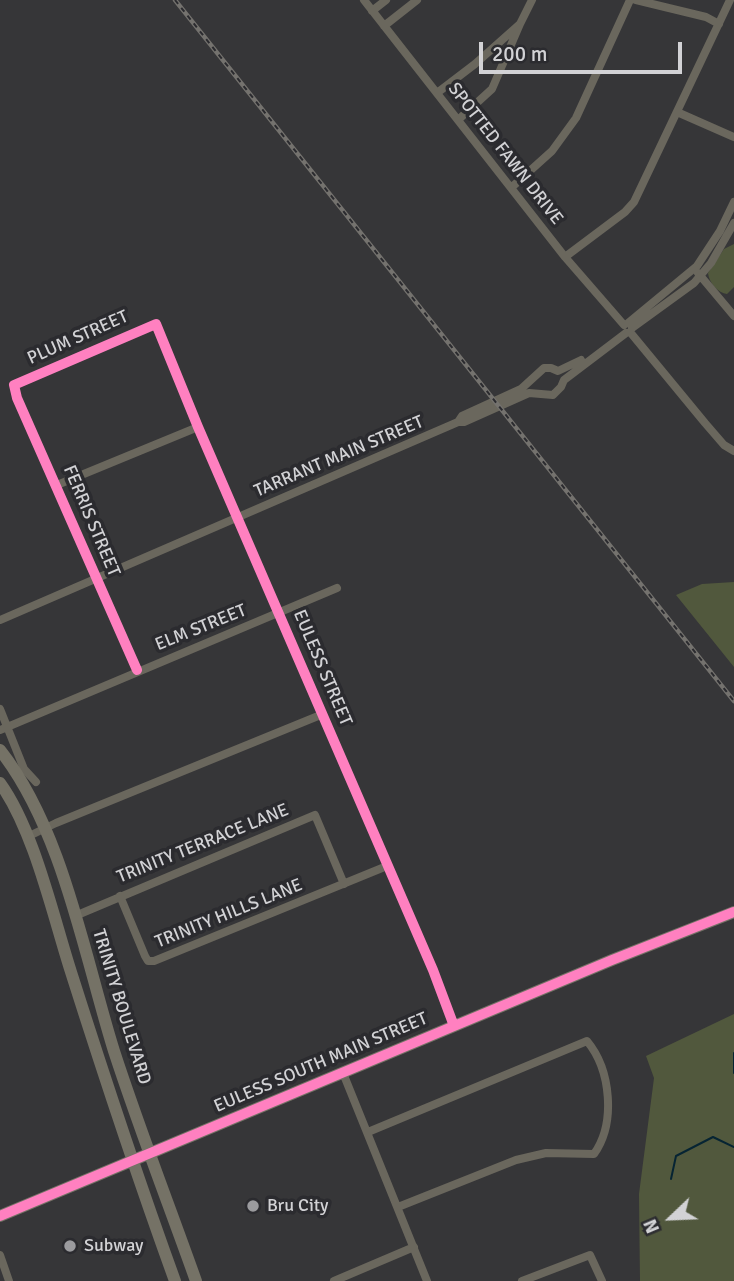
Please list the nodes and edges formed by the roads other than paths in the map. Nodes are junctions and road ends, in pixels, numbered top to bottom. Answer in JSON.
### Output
{"nodes":[{"id":1,"x":364,"y":0,"type":"edge"},
{"id":2,"x":386,"y":0,"type":"edge"},
{"id":3,"x":417,"y":0,"type":"edge"},
{"id":4,"x":533,"y":0,"type":"edge"},
{"id":5,"x":630,"y":0,"type":"edge"},
{"id":6,"x":636,"y":0,"type":"edge"},
{"id":7,"x":730,"y":0,"type":"edge"},
{"id":8,"x":372,"y":11,"type":"junction"},
{"id":9,"x":520,"y":24,"type":"junction"},
{"id":10,"x":719,"y":24,"type":"junction"},
{"id":11,"x":384,"y":26,"type":"junction"},
{"id":12,"x":437,"y":93,"type":"junction"},
{"id":13,"x":677,"y":112,"type":"junction"},
{"id":14,"x":458,"y":120,"type":"junction"},
{"id":15,"x":734,"y":137,"type":"edge"},
{"id":16,"x":512,"y":187,"type":"junction"},
{"id":17,"x":734,"y":202,"type":"edge"},
{"id":18,"x":734,"y":223,"type":"edge"},
{"id":19,"x":565,"y":257,"type":"junction"},
{"id":20,"x":697,"y":272,"type":"junction"},
{"id":21,"x":734,"y":316,"type":"edge"},
{"id":22,"x":156,"y":324,"type":"joint"},
{"id":23,"x":627,"y":328,"type":"junction"},
{"id":24,"x":558,"y":371,"type":"junction"},
{"id":25,"x":564,"y":380,"type":"junction"},
{"id":26,"x":14,"y":385,"type":"joint"},
{"id":27,"x":497,"y":404,"type":"junction"},
{"id":28,"x":198,"y":427,"type":"junction"},
{"id":29,"x":734,"y":451,"type":"edge"},
{"id":30,"x":57,"y":485,"type":"junction"},
{"id":31,"x":238,"y":518,"type":"junction"},
{"id":32,"x":96,"y":579,"type":"junction"},
{"id":33,"x":338,"y":588,"type":"dead end"},
{"id":34,"x":280,"y":613,"type":"junction"},
{"id":35,"x":0,"y":620,"type":"edge"},
{"id":36,"x":137,"y":670,"type":"junction"},
{"id":37,"x":0,"y":709,"type":"edge"},
{"id":38,"x":323,"y":714,"type":"junction"},
{"id":39,"x":4,"y":728,"type":"edge"},
{"id":40,"x":0,"y":750,"type":"edge"},
{"id":41,"x":36,"y":782,"type":"dead end"},
{"id":42,"x":0,"y":783,"type":"edge"},
{"id":43,"x":44,"y":828,"type":"junction"},
{"id":44,"x":27,"y":837,"type":"junction"},
{"id":45,"x":387,"y":866,"type":"junction"},
{"id":46,"x":344,"y":884,"type":"junction"},
{"id":47,"x":120,"y":895,"type":"junction"},
{"id":48,"x":734,"y":912,"type":"edge"},
{"id":49,"x":75,"y":916,"type":"junction"},
{"id":50,"x":454,"y":1026,"type":"junction"},
{"id":51,"x":343,"y":1073,"type":"junction"},
{"id":52,"x":368,"y":1132,"type":"junction"},
{"id":53,"x":150,"y":1154,"type":"junction"},
{"id":54,"x":133,"y":1161,"type":"junction"},
{"id":55,"x":398,"y":1207,"type":"junction"},
{"id":56,"x":0,"y":1216,"type":"edge"},
{"id":57,"x":414,"y":1247,"type":"junction"},
{"id":58,"x":0,"y":1255,"type":"edge"},
{"id":59,"x":5,"y":1276,"type":"edge"},
{"id":60,"x":339,"y":1280,"type":"edge"},
{"id":61,"x":175,"y":1281,"type":"edge"},
{"id":62,"x":196,"y":1281,"type":"edge"},
{"id":63,"x":427,"y":1281,"type":"edge"},
{"id":64,"x":522,"y":1281,"type":"edge"},
{"id":65,"x":602,"y":1281,"type":"edge"}],
"edges":[{"from":1,"to":8,"type":"street","name":"SPOTTED FAWN DRIVE"},
{"from":2,"to":8,"type":"street"},
{"from":3,"to":11,"type":"street"},
{"from":4,"to":9,"type":"street"},
{"from":5,"to":16,"type":"street"},
{"from":6,"to":10,"type":"street"},
{"from":7,"to":10,"type":"street"},
{"from":8,"to":11,"type":"street","name":"SPOTTED FAWN DRIVE"},
{"from":9,"to":12,"type":"street"},
{"from":9,"to":14,"type":"street"},
{"from":10,"to":13,"type":"street"},
{"from":11,"to":12,"type":"street","name":"SPOTTED FAWN DRIVE"},
{"from":12,"to":14,"type":"street","name":"SPOTTED FAWN DRIVE"},
{"from":13,"to":15,"type":"street"},
{"from":13,"to":19,"type":"street"},
{"from":14,"to":16,"type":"street","name":"SPOTTED FAWN DRIVE"},
{"from":16,"to":19,"type":"street","name":"SPOTTED FAWN DRIVE"},
{"from":17,"to":20,"type":"street"},
{"from":18,"to":20,"type":"street"},
{"from":19,"to":23,"type":"street","name":"SPOTTED FAWN DRIVE"},
{"from":20,"to":21,"type":"street"},
{"from":20,"to":23,"type":"street"},
{"from":22,"to":26,"type":"street","name":"PLUM STREET"},
{"from":22,"to":28,"type":"street","name":"EULESS STREET"},
{"from":23,"to":24,"type":"street"},
{"from":23,"to":25,"type":"street"},
{"from":23,"to":29,"type":"street","name":"SPOTTED FAWN DRIVE"},
{"from":24,"to":25,"type":"street"},
{"from":24,"to":27,"type":"street"},
{"from":25,"to":27,"type":"street"},
{"from":26,"to":30,"type":"street","name":"FERRIS STREET"},
{"from":27,"to":31,"type":"street","name":"TARRANT MAIN STREET"},
{"from":28,"to":30,"type":"street"},
{"from":28,"to":31,"type":"street","name":"EULESS STREET"},
{"from":30,"to":32,"type":"street","name":"FERRIS STREET"},
{"from":31,"to":32,"type":"street","name":"TARRANT MAIN STREET"},
{"from":31,"to":34,"type":"street","name":"EULESS STREET"},
{"from":32,"to":35,"type":"street","name":"TARRANT MAIN STREET"},
{"from":32,"to":36,"type":"street","name":"FERRIS STREET"},
{"from":33,"to":34,"type":"street","name":"ELM STREET"},
{"from":34,"to":36,"type":"street","name":"ELM STREET"},
{"from":34,"to":38,"type":"street","name":"EULESS STREET"},
{"from":36,"to":39,"type":"street","name":"ELM STREET"},
{"from":37,"to":39,"type":"street"},
{"from":38,"to":43,"type":"street"},
{"from":38,"to":45,"type":"street","name":"EULESS STREET"},
{"from":39,"to":41,"type":"street"},
{"from":40,"to":43,"type":"main road","name":"TRINITY BOULEVARD"},
{"from":42,"to":44,"type":"main road","name":"TRINITY BOULEVARD"},
{"from":43,"to":44,"type":"street"},
{"from":43,"to":49,"type":"main road","name":"TRINITY BOULEVARD"},
{"from":44,"to":54,"type":"main road","name":"TRINITY BOULEVARD"},
{"from":45,"to":46,"type":"street","name":"TRINITY HILLS LANE"},
{"from":45,"to":50,"type":"street","name":"EULESS STREET"},
{"from":46,"to":47,"type":"street","name":"TRINITY HILLS LANE"},
{"from":46,"to":47,"type":"street","name":"TRINITY TERRACE LANE"},
{"from":47,"to":49,"type":"street","name":"TRINITY TERRACE LANE"},
{"from":48,"to":50,"type":"main road","name":"EULESS SOUTH MAIN STREET"},
{"from":49,"to":53,"type":"main road","name":"TRINITY BOULEVARD"},
{"from":50,"to":51,"type":"main road","name":"EULESS SOUTH MAIN STREET"},
{"from":51,"to":52,"type":"street"},
{"from":51,"to":53,"type":"main road","name":"EULESS SOUTH MAIN STREET"},
{"from":52,"to":55,"type":"street"},
{"from":52,"to":55,"type":"street"},
{"from":53,"to":54,"type":"main road","name":"EULESS SOUTH MAIN STREET"},
{"from":53,"to":62,"type":"main road","name":"TRINITY BOULEVARD"},
{"from":54,"to":56,"type":"main road","name":"EULESS SOUTH MAIN STREET"},
{"from":54,"to":61,"type":"main road","name":"TRINITY BOULEVARD"},
{"from":55,"to":57,"type":"street"},
{"from":57,"to":60,"type":"street"},
{"from":57,"to":63,"type":"street"},
{"from":58,"to":59,"type":"street"},
{"from":64,"to":65,"type":"street"}]}
